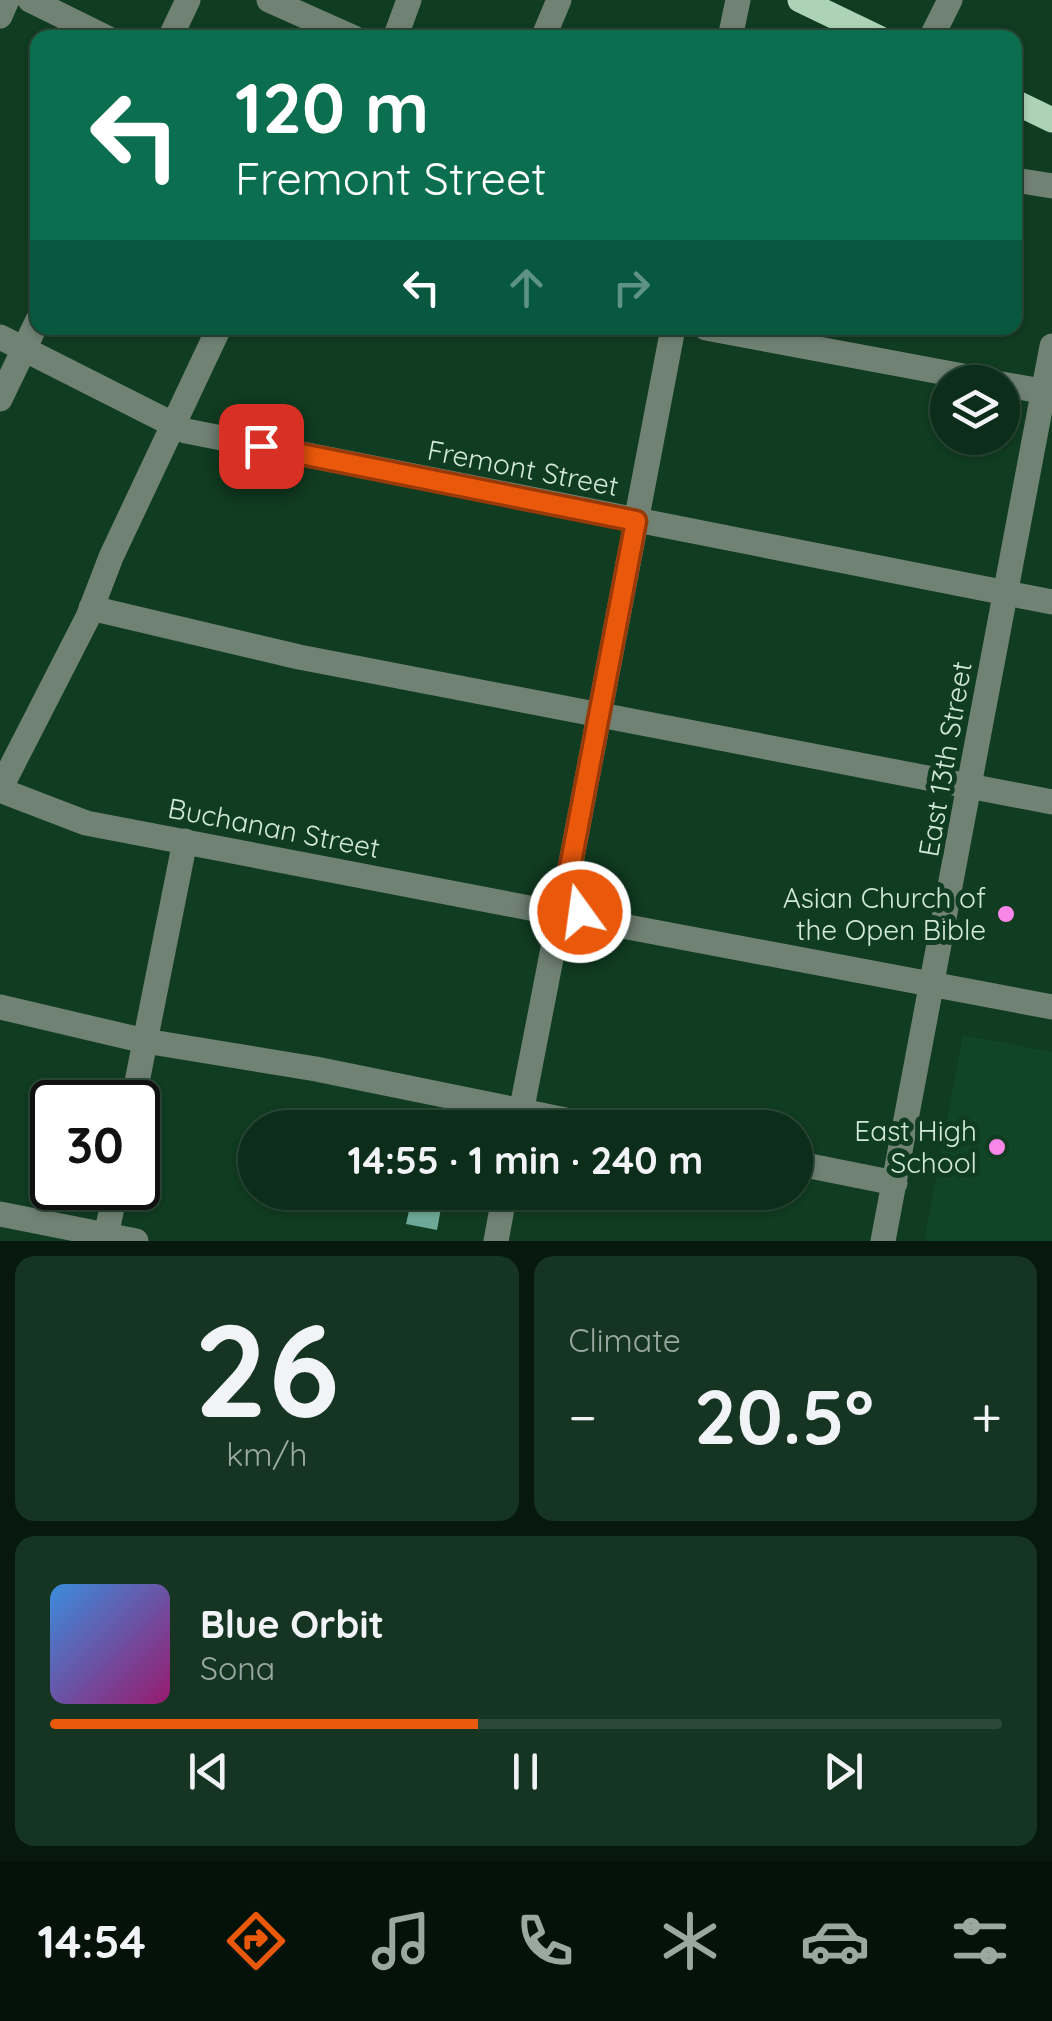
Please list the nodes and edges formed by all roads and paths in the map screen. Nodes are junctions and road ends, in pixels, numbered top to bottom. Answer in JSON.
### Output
{"nodes":[{"id":1,"x":7,"y":0,"type":"edge"},
{"id":2,"x":30,"y":0,"type":"edge"},
{"id":3,"x":188,"y":0,"type":"edge"},
{"id":4,"x":268,"y":0,"type":"edge"},
{"id":5,"x":409,"y":0,"type":"edge"},
{"id":6,"x":560,"y":0,"type":"edge"},
{"id":7,"x":738,"y":0,"type":"edge"},
{"id":8,"x":800,"y":0,"type":"edge"},
{"id":9,"x":950,"y":0,"type":"edge"},
{"id":10,"x":0,"y":16,"type":"edge"},
{"id":11,"x":91,"y":30,"type":"edge"},
{"id":12,"x":174,"y":30,"type":"edge"},
{"id":13,"x":336,"y":30,"type":"edge"},
{"id":14,"x":398,"y":30,"type":"edge"},
{"id":15,"x":547,"y":30,"type":"edge"},
{"id":16,"x":732,"y":30,"type":"edge"},
{"id":17,"x":862,"y":30,"type":"edge"},
{"id":18,"x":936,"y":30,"type":"edge"},
{"id":19,"x":1022,"y":105,"type":"edge"},
{"id":20,"x":1052,"y":120,"type":"edge"},
{"id":21,"x":1022,"y":181,"type":"edge"},
{"id":22,"x":1052,"y":186,"type":"edge"},
{"id":23,"x":31,"y":335,"type":"edge"},
{"id":24,"x":217,"y":335,"type":"edge"},
{"id":25,"x":672,"y":335,"type":"edge"},
{"id":26,"x":743,"y":335,"type":"edge"},
{"id":27,"x":0,"y":338,"type":"edge"},
{"id":28,"x":1052,"y":346,"type":"edge"},
{"id":29,"x":24,"y":349,"type":"junction"},
{"id":30,"x":930,"y":370,"type":"edge"},
{"id":31,"x":1020,"y":388,"type":"edge"},
{"id":32,"x":1048,"y":393,"type":"edge"},
{"id":33,"x":0,"y":400,"type":"edge"},
{"id":34,"x":174,"y":426,"type":"junction"},
{"id":35,"x":636,"y":521,"type":"junction"},
{"id":36,"x":1004,"y":592,"type":"junction"},
{"id":37,"x":1052,"y":602,"type":"edge"},
{"id":38,"x":92,"y":608,"type":"junction"},
{"id":39,"x":598,"y":714,"type":"junction"},
{"id":40,"x":971,"y":788,"type":"junction"},
{"id":41,"x":0,"y":790,"type":"edge"},
{"id":42,"x":1052,"y":802,"type":"edge"},
{"id":43,"x":185,"y":841,"type":"junction"},
{"id":44,"x":565,"y":894,"type":"junction"},
{"id":45,"x":540,"y":910,"type":"junction"},
{"id":46,"x":580,"y":918,"type":"junction"},
{"id":47,"x":556,"y":933,"type":"junction"},
{"id":48,"x":934,"y":985,"type":"junction"},
{"id":49,"x":0,"y":1007,"type":"edge"},
{"id":50,"x":1052,"y":1008,"type":"edge"},
{"id":51,"x":145,"y":1041,"type":"junction"},
{"id":52,"x":137,"y":1080,"type":"edge"},
{"id":53,"x":480,"y":1110,"type":"edge"},
{"id":54,"x":522,"y":1110,"type":"edge"},
{"id":55,"x":813,"y":1167,"type":"edge"},
{"id":56,"x":895,"y":1183,"type":"junction"},
{"id":57,"x":112,"y":1210,"type":"edge"},
{"id":58,"x":502,"y":1210,"type":"edge"},
{"id":59,"x":0,"y":1214,"type":"edge"},
{"id":60,"x":106,"y":1238,"type":"edge"},
{"id":61,"x":136,"y":1241,"type":"edge"},
{"id":62,"x":496,"y":1241,"type":"edge"},
{"id":63,"x":883,"y":1241,"type":"edge"}],
"edges":[{"from":1,"to":10,"type":"street"},
{"from":2,"to":11,"type":"street"},
{"from":3,"to":12,"type":"street"},
{"from":4,"to":13,"type":"street"},
{"from":5,"to":14,"type":"street"},
{"from":6,"to":15,"type":"street"},
{"from":7,"to":16,"type":"street"},
{"from":8,"to":17,"type":"main road"},
{"from":9,"to":18,"type":"street"},
{"from":19,"to":20,"type":"main road"},
{"from":21,"to":22,"type":"street"},
{"from":23,"to":29,"type":"street"},
{"from":24,"to":34,"type":"street"},
{"from":25,"to":35,"type":"street"},
{"from":26,"to":30,"type":"street"},
{"from":27,"to":29,"type":"street","name":"Fremont Street"},
{"from":28,"to":32,"type":"street","name":"East 13th Street"},
{"from":29,"to":33,"type":"street"},
{"from":29,"to":34,"type":"street","name":"Fremont Street"},
{"from":31,"to":32,"type":"street"},
{"from":32,"to":36,"type":"street","name":"East 13th Street"},
{"from":34,"to":35,"type":"street","name":"Fremont Street"},
{"from":34,"to":38,"type":"street"},
{"from":35,"to":36,"type":"street","name":"Fremont Street"},
{"from":35,"to":39,"type":"street"},
{"from":36,"to":37,"type":"street","name":"Fremont Street"},
{"from":36,"to":40,"type":"street","name":"East 13th Street"},
{"from":38,"to":39,"type":"street"},
{"from":38,"to":41,"type":"street"},
{"from":39,"to":40,"type":"street"},
{"from":39,"to":44,"type":"street"},
{"from":40,"to":42,"type":"street"},
{"from":40,"to":48,"type":"street","name":"East 13th Street"},
{"from":41,"to":43,"type":"street","name":"Buchanan Street"},
{"from":43,"to":45,"type":"street","name":"Buchanan Street"},
{"from":43,"to":51,"type":"street"},
{"from":44,"to":45,"type":"street"},
{"from":44,"to":46,"type":"street"},
{"from":45,"to":47,"type":"street"},
{"from":46,"to":47,"type":"street"},
{"from":46,"to":48,"type":"street"},
{"from":47,"to":54,"type":"street"},
{"from":48,"to":50,"type":"street"},
{"from":48,"to":56,"type":"street","name":"East 13th Street"},
{"from":49,"to":51,"type":"street"},
{"from":51,"to":52,"type":"street"},
{"from":51,"to":53,"type":"street"},
{"from":55,"to":56,"type":"street"},
{"from":56,"to":63,"type":"street","name":"East 13th Street"},
{"from":57,"to":60,"type":"street"},
{"from":58,"to":62,"type":"street"},
{"from":59,"to":60,"type":"street"},
{"from":60,"to":61,"type":"street"}]}
